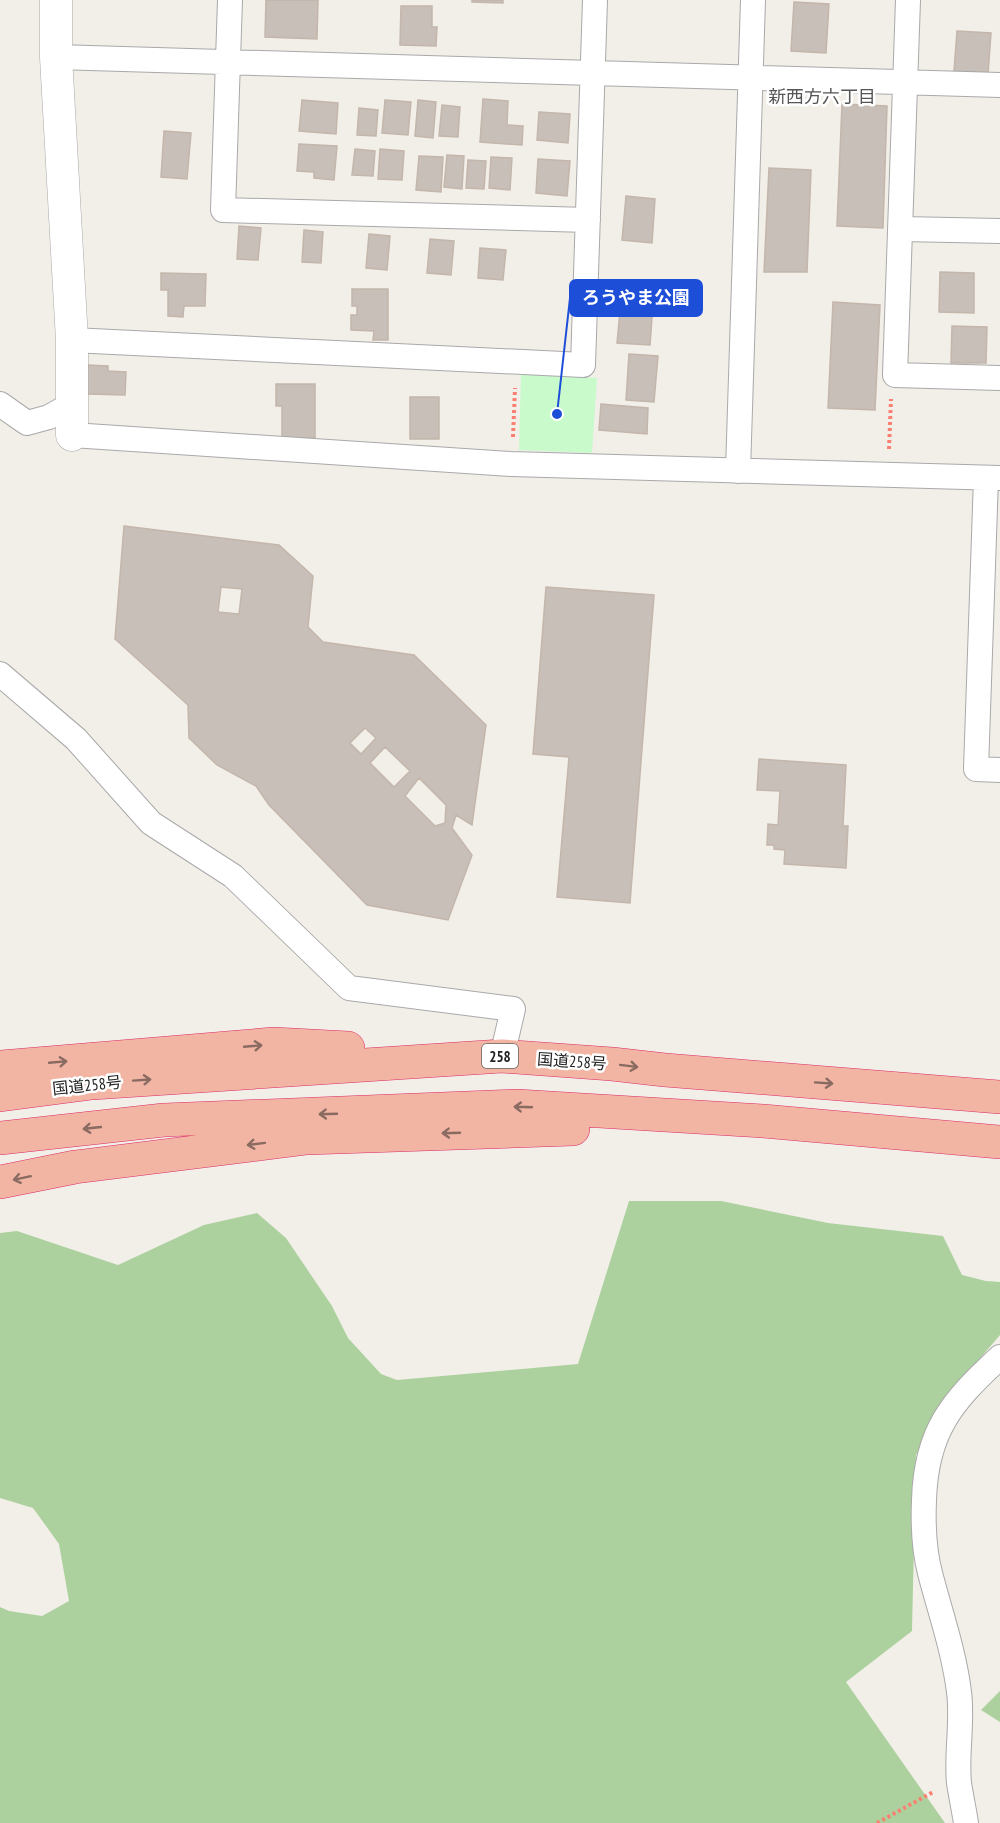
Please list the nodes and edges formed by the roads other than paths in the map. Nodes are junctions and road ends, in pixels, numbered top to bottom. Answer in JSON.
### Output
{"nodes":[{"id":1,"x":56,"y":0,"type":"edge"},
{"id":2,"x":230,"y":0,"type":"edge"},
{"id":3,"x":595,"y":0,"type":"edge"},
{"id":4,"x":753,"y":0,"type":"edge"},
{"id":5,"x":908,"y":0,"type":"edge"},
{"id":6,"x":56,"y":57,"type":"junction"},
{"id":7,"x":228,"y":62,"type":"junction"},
{"id":8,"x":593,"y":73,"type":"junction"},
{"id":9,"x":751,"y":78,"type":"junction"},
{"id":10,"x":905,"y":83,"type":"junction"},
{"id":11,"x":1000,"y":85,"type":"edge"},
{"id":12,"x":588,"y":220,"type":"junction"},
{"id":13,"x":901,"y":229,"type":"junction"},
{"id":14,"x":1000,"y":231,"type":"edge"},
{"id":15,"x":72,"y":340,"type":"junction"},
{"id":16,"x":1000,"y":378,"type":"edge"},
{"id":17,"x":0,"y":404,"type":"edge"},
{"id":18,"x":72,"y":404,"type":"junction"},
{"id":19,"x":72,"y":435,"type":"joint"},
{"id":20,"x":738,"y":471,"type":"junction"},
{"id":21,"x":993,"y":478,"type":"edge"},
{"id":22,"x":0,"y":674,"type":"edge"},
{"id":23,"x":1000,"y":770,"type":"edge"},
{"id":24,"x":502,"y":1056,"type":"junction"},
{"id":25,"x":0,"y":1067,"type":"edge"},
{"id":26,"x":0,"y":1095,"type":"edge"},
{"id":27,"x":1000,"y":1097,"type":"edge"},
{"id":28,"x":0,"y":1138,"type":"edge"},
{"id":29,"x":985,"y":1142,"type":"edge"},
{"id":30,"x":0,"y":1182,"type":"edge"},
{"id":31,"x":1000,"y":1357,"type":"edge"},
{"id":32,"x":966,"y":1823,"type":"edge"}],
"edges":[{"from":1,"to":6,"type":"street"},
{"from":2,"to":7,"type":"street"},
{"from":3,"to":8,"type":"street"},
{"from":4,"to":9,"type":"street"},
{"from":5,"to":10,"type":"street"},
{"from":6,"to":7,"type":"street"},
{"from":6,"to":15,"type":"street"},
{"from":7,"to":8,"type":"street"},
{"from":7,"to":12,"type":"street"},
{"from":8,"to":9,"type":"street"},
{"from":8,"to":12,"type":"street"},
{"from":9,"to":10,"type":"street"},
{"from":9,"to":20,"type":"street"},
{"from":10,"to":11,"type":"street"},
{"from":10,"to":13,"type":"street"},
{"from":12,"to":15,"type":"street"},
{"from":13,"to":14,"type":"street"},
{"from":13,"to":16,"type":"street"},
{"from":15,"to":18,"type":"street"},
{"from":17,"to":18,"type":"street"},
{"from":18,"to":19,"type":"street"},
{"from":19,"to":20,"type":"street"},
{"from":20,"to":21,"type":"street"},
{"from":21,"to":23,"type":"street"},
{"from":22,"to":24,"type":"street"},
{"from":25,"to":24,"type":"highway","one_way":true},
{"from":26,"to":24,"type":"highway","name":"国道258号","number":"258","one_way":true},
{"from":24,"to":27,"type":"highway","name":"国道258号","number":"258","one_way":true},
{"from":29,"to":28,"type":"highway","one_way":true},
{"from":29,"to":30,"type":"highway","one_way":true},
{"from":31,"to":32,"type":"street"}]}
